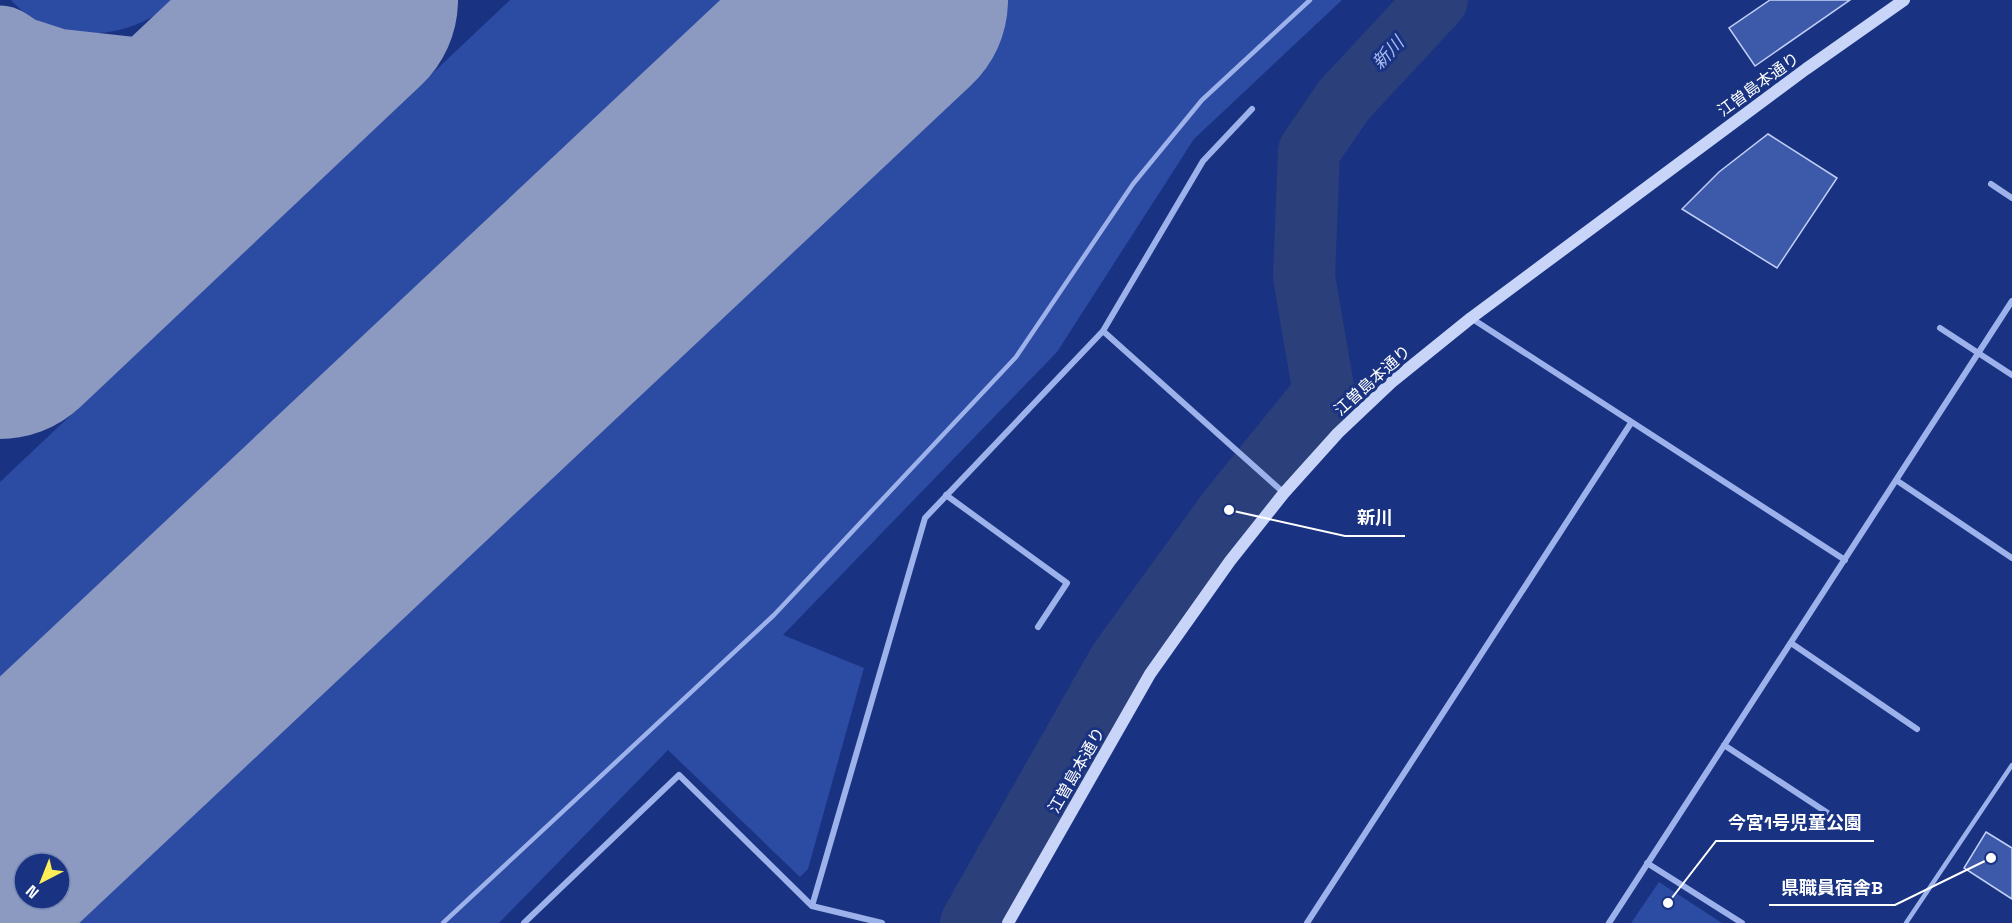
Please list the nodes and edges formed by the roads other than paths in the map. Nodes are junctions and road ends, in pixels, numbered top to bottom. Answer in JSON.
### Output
{"nodes":[{"id":1,"x":1310,"y":0,"type":"edge"},
{"id":2,"x":1904,"y":0,"type":"edge"},
{"id":3,"x":1252,"y":109,"type":"dead end"},
{"id":4,"x":1991,"y":184,"type":"dead end"},
{"id":5,"x":2012,"y":198,"type":"edge"},
{"id":6,"x":2012,"y":300,"type":"edge"},
{"id":7,"x":1471,"y":318,"type":"junction"},
{"id":8,"x":1940,"y":328,"type":"dead end"},
{"id":9,"x":1103,"y":332,"type":"junction"},
{"id":10,"x":1978,"y":353,"type":"junction"},
{"id":11,"x":2012,"y":375,"type":"edge"},
{"id":12,"x":1630,"y":423,"type":"junction"},
{"id":13,"x":1896,"y":480,"type":"junction"},
{"id":14,"x":1284,"y":493,"type":"junction"},
{"id":15,"x":946,"y":495,"type":"junction"},
{"id":16,"x":2012,"y":558,"type":"edge"},
{"id":17,"x":1845,"y":560,"type":"junction"},
{"id":18,"x":1038,"y":627,"type":"dead end"},
{"id":19,"x":1791,"y":643,"type":"junction"},
{"id":20,"x":1917,"y":729,"type":"dead end"},
{"id":21,"x":1724,"y":745,"type":"junction"},
{"id":22,"x":2012,"y":765,"type":"edge"},
{"id":23,"x":1849,"y":827,"type":"dead end"},
{"id":24,"x":1647,"y":863,"type":"junction"},
{"id":25,"x":812,"y":906,"type":"junction"},
{"id":26,"x":443,"y":923,"type":"edge"},
{"id":27,"x":524,"y":923,"type":"edge"},
{"id":28,"x":882,"y":923,"type":"edge"},
{"id":29,"x":1008,"y":923,"type":"edge"},
{"id":30,"x":1307,"y":923,"type":"edge"},
{"id":31,"x":1609,"y":923,"type":"edge"},
{"id":32,"x":1742,"y":923,"type":"edge"},
{"id":33,"x":1906,"y":923,"type":"edge"}],
"edges":[{"from":1,"to":26,"type":"lane"},
{"from":2,"to":7,"type":"street","name":"江曽島本通り"},
{"from":3,"to":9,"type":"street"},
{"from":4,"to":5,"type":"street"},
{"from":6,"to":10,"type":"street"},
{"from":7,"to":12,"type":"street"},
{"from":7,"to":14,"type":"street","name":"江曽島本通り"},
{"from":8,"to":10,"type":"street"},
{"from":9,"to":14,"type":"street"},
{"from":9,"to":15,"type":"street"},
{"from":10,"to":11,"type":"street"},
{"from":10,"to":13,"type":"street"},
{"from":12,"to":17,"type":"street"},
{"from":12,"to":30,"type":"street"},
{"from":13,"to":16,"type":"street"},
{"from":13,"to":17,"type":"street"},
{"from":14,"to":29,"type":"street","name":"江曽島本通り"},
{"from":15,"to":18,"type":"street"},
{"from":15,"to":25,"type":"street"},
{"from":17,"to":19,"type":"street"},
{"from":19,"to":20,"type":"street"},
{"from":19,"to":21,"type":"street"},
{"from":21,"to":23,"type":"street"},
{"from":21,"to":24,"type":"street"},
{"from":22,"to":33,"type":"lane"},
{"from":24,"to":31,"type":"street"},
{"from":24,"to":32,"type":"street"},
{"from":25,"to":27,"type":"street"},
{"from":25,"to":28,"type":"street"}]}
